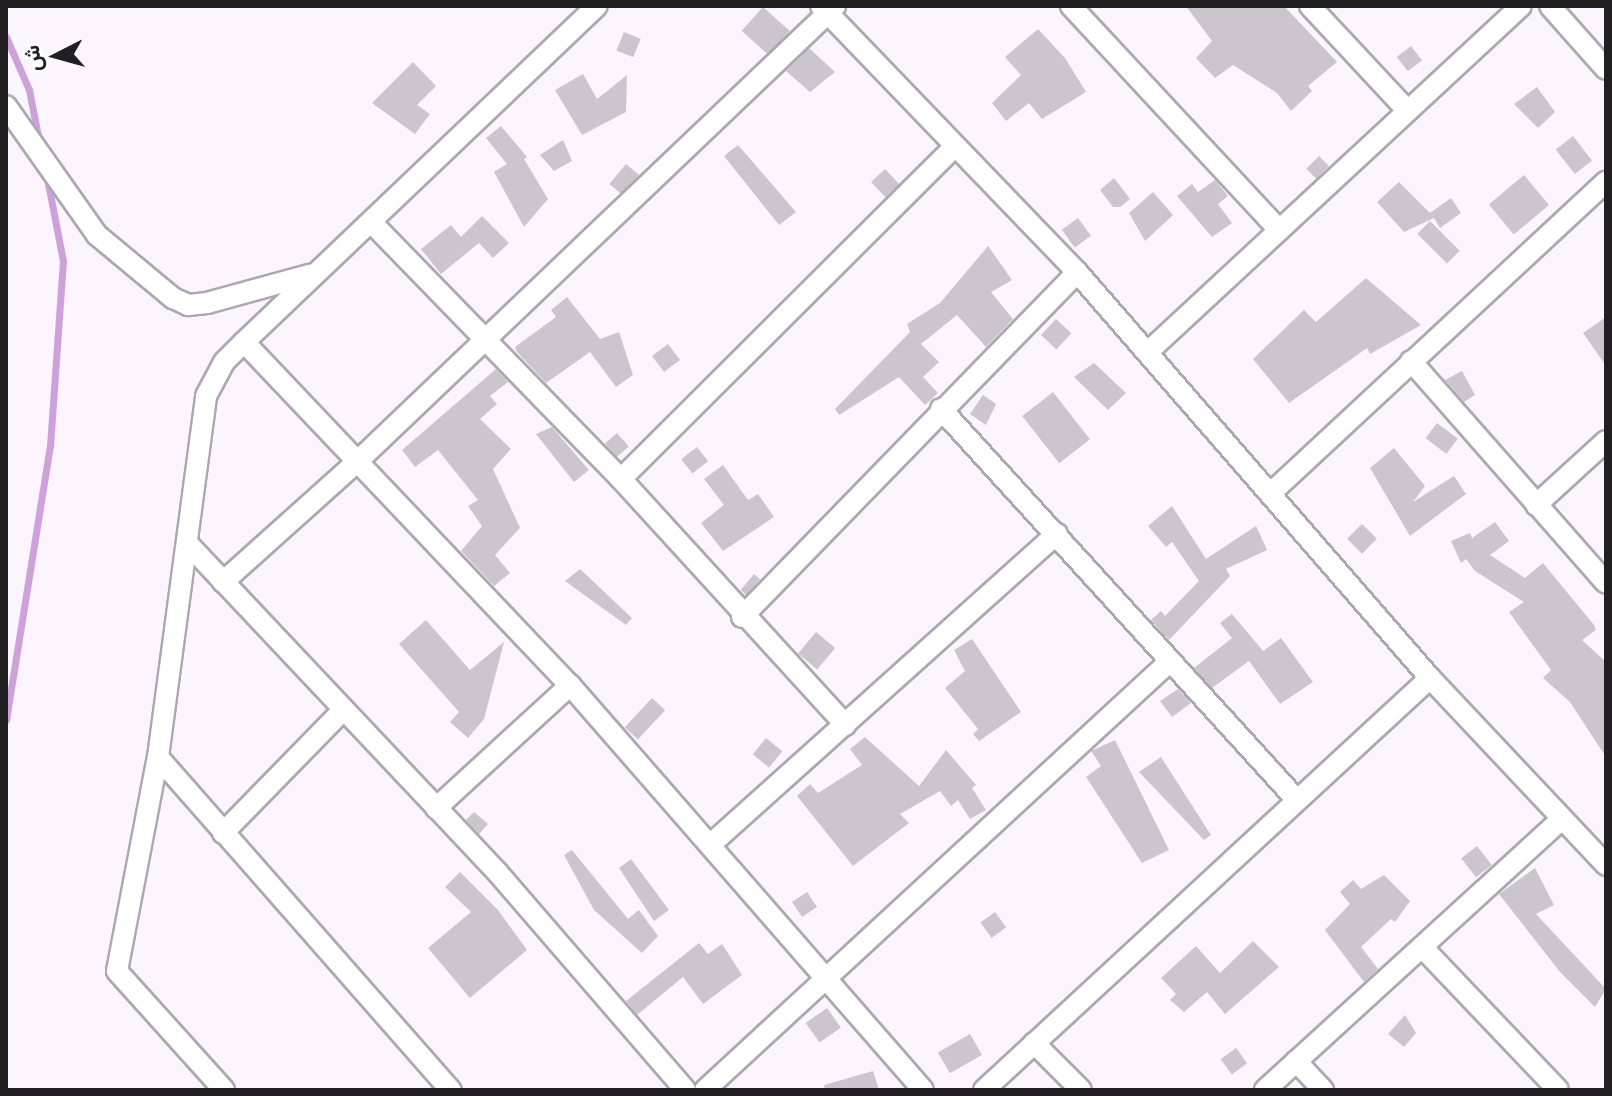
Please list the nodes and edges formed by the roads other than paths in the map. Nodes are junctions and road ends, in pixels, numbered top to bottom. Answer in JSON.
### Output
{"nodes":[{"id":1,"x":597,"y":6,"type":"edge"},
{"id":2,"x":1071,"y":6,"type":"edge"},
{"id":3,"x":1310,"y":6,"type":"edge"},
{"id":4,"x":1521,"y":6,"type":"edge"},
{"id":5,"x":1550,"y":6,"type":"edge"},
{"id":6,"x":828,"y":8,"type":"edge"},
{"id":7,"x":1606,"y":69,"type":"edge"},
{"id":8,"x":6,"y":106,"type":"edge"},
{"id":9,"x":1406,"y":109,"type":"junction"},
{"id":10,"x":954,"y":147,"type":"junction"},
{"id":11,"x":1606,"y":182,"type":"edge"},
{"id":12,"x":371,"y":222,"type":"junction"},
{"id":13,"x":1279,"y":230,"type":"junction"},
{"id":14,"x":1077,"y":272,"type":"junction"},
{"id":15,"x":313,"y":274,"type":"junction"},
{"id":16,"x":485,"y":340,"type":"junction"},
{"id":17,"x":244,"y":342,"type":"junction"},
{"id":18,"x":1149,"y":351,"type":"junction"},
{"id":19,"x":1411,"y":361,"type":"junction"},
{"id":20,"x":941,"y":409,"type":"junction"},
{"id":21,"x":1606,"y":441,"type":"edge"},
{"id":22,"x":359,"y":460,"type":"junction"},
{"id":23,"x":621,"y":479,"type":"junction"},
{"id":24,"x":1272,"y":492,"type":"junction"},
{"id":25,"x":1536,"y":505,"type":"junction"},
{"id":26,"x":1057,"y":534,"type":"junction"},
{"id":27,"x":190,"y":546,"type":"junction"},
{"id":28,"x":223,"y":582,"type":"junction"},
{"id":29,"x":1606,"y":583,"type":"edge"},
{"id":30,"x":742,"y":617,"type":"junction"},
{"id":31,"x":1170,"y":661,"type":"junction"},
{"id":32,"x":1430,"y":678,"type":"junction"},
{"id":33,"x":570,"y":685,"type":"junction"},
{"id":34,"x":343,"y":710,"type":"junction"},
{"id":35,"x":846,"y":725,"type":"junction"},
{"id":36,"x":158,"y":757,"type":"junction"},
{"id":37,"x":1296,"y":799,"type":"junction"},
{"id":38,"x":436,"y":808,"type":"junction"},
{"id":39,"x":1562,"y":819,"type":"junction"},
{"id":40,"x":223,"y":833,"type":"junction"},
{"id":41,"x":710,"y":845,"type":"junction"},
{"id":42,"x":1606,"y":865,"type":"edge"},
{"id":43,"x":1422,"y":947,"type":"junction"},
{"id":44,"x":826,"y":979,"type":"junction"},
{"id":45,"x":1034,"y":1043,"type":"junction"},
{"id":46,"x":1296,"y":1061,"type":"junction"},
{"id":47,"x":224,"y":1090,"type":"edge"},
{"id":48,"x":451,"y":1090,"type":"edge"},
{"id":49,"x":685,"y":1090,"type":"edge"},
{"id":50,"x":705,"y":1090,"type":"edge"},
{"id":51,"x":923,"y":1090,"type":"edge"},
{"id":52,"x":984,"y":1090,"type":"edge"},
{"id":53,"x":1081,"y":1090,"type":"edge"},
{"id":54,"x":1265,"y":1090,"type":"edge"},
{"id":55,"x":1323,"y":1090,"type":"edge"},
{"id":56,"x":1558,"y":1090,"type":"edge"}],
"edges":[{"from":1,"to":12,"type":"street"},
{"from":2,"to":13,"type":"street"},
{"from":3,"to":9,"type":"street"},
{"from":4,"to":9,"type":"street"},
{"from":5,"to":7,"type":"street"},
{"from":6,"to":10,"type":"street"},
{"from":6,"to":16,"type":"street"},
{"from":8,"to":15,"type":"street"},
{"from":9,"to":13,"type":"street"},
{"from":10,"to":14,"type":"street"},
{"from":10,"to":23,"type":"street"},
{"from":11,"to":19,"type":"street"},
{"from":12,"to":15,"type":"street"},
{"from":12,"to":16,"type":"street"},
{"from":13,"to":18,"type":"street"},
{"from":14,"to":18,"type":"street"},
{"from":14,"to":20,"type":"street"},
{"from":15,"to":17,"type":"street"},
{"from":16,"to":22,"type":"street"},
{"from":16,"to":23,"type":"street"},
{"from":17,"to":22,"type":"street"},
{"from":17,"to":27,"type":"street"},
{"from":18,"to":24,"type":"street"},
{"from":19,"to":24,"type":"street"},
{"from":19,"to":25,"type":"street"},
{"from":20,"to":26,"type":"street"},
{"from":20,"to":30,"type":"street"},
{"from":21,"to":25,"type":"street"},
{"from":22,"to":28,"type":"street"},
{"from":22,"to":33,"type":"street"},
{"from":23,"to":30,"type":"street"},
{"from":24,"to":32,"type":"street"},
{"from":25,"to":29,"type":"street"},
{"from":26,"to":31,"type":"street"},
{"from":26,"to":35,"type":"street"},
{"from":27,"to":28,"type":"street"},
{"from":27,"to":36,"type":"street"},
{"from":28,"to":34,"type":"street"},
{"from":30,"to":35,"type":"street"},
{"from":31,"to":37,"type":"street"},
{"from":31,"to":44,"type":"street"},
{"from":32,"to":37,"type":"street"},
{"from":32,"to":39,"type":"street"},
{"from":33,"to":38,"type":"street"},
{"from":33,"to":41,"type":"street"},
{"from":34,"to":38,"type":"street"},
{"from":34,"to":40,"type":"street"},
{"from":35,"to":41,"type":"street"},
{"from":36,"to":40,"type":"street"},
{"from":36,"to":47,"type":"street"},
{"from":37,"to":45,"type":"street"},
{"from":38,"to":49,"type":"street"},
{"from":39,"to":42,"type":"street"},
{"from":39,"to":43,"type":"street"},
{"from":40,"to":48,"type":"street"},
{"from":41,"to":44,"type":"street"},
{"from":43,"to":46,"type":"street"},
{"from":43,"to":56,"type":"street"},
{"from":44,"to":50,"type":"street"},
{"from":44,"to":51,"type":"street"},
{"from":45,"to":52,"type":"street"},
{"from":45,"to":53,"type":"street"},
{"from":46,"to":54,"type":"street"},
{"from":46,"to":55,"type":"street"}]}
